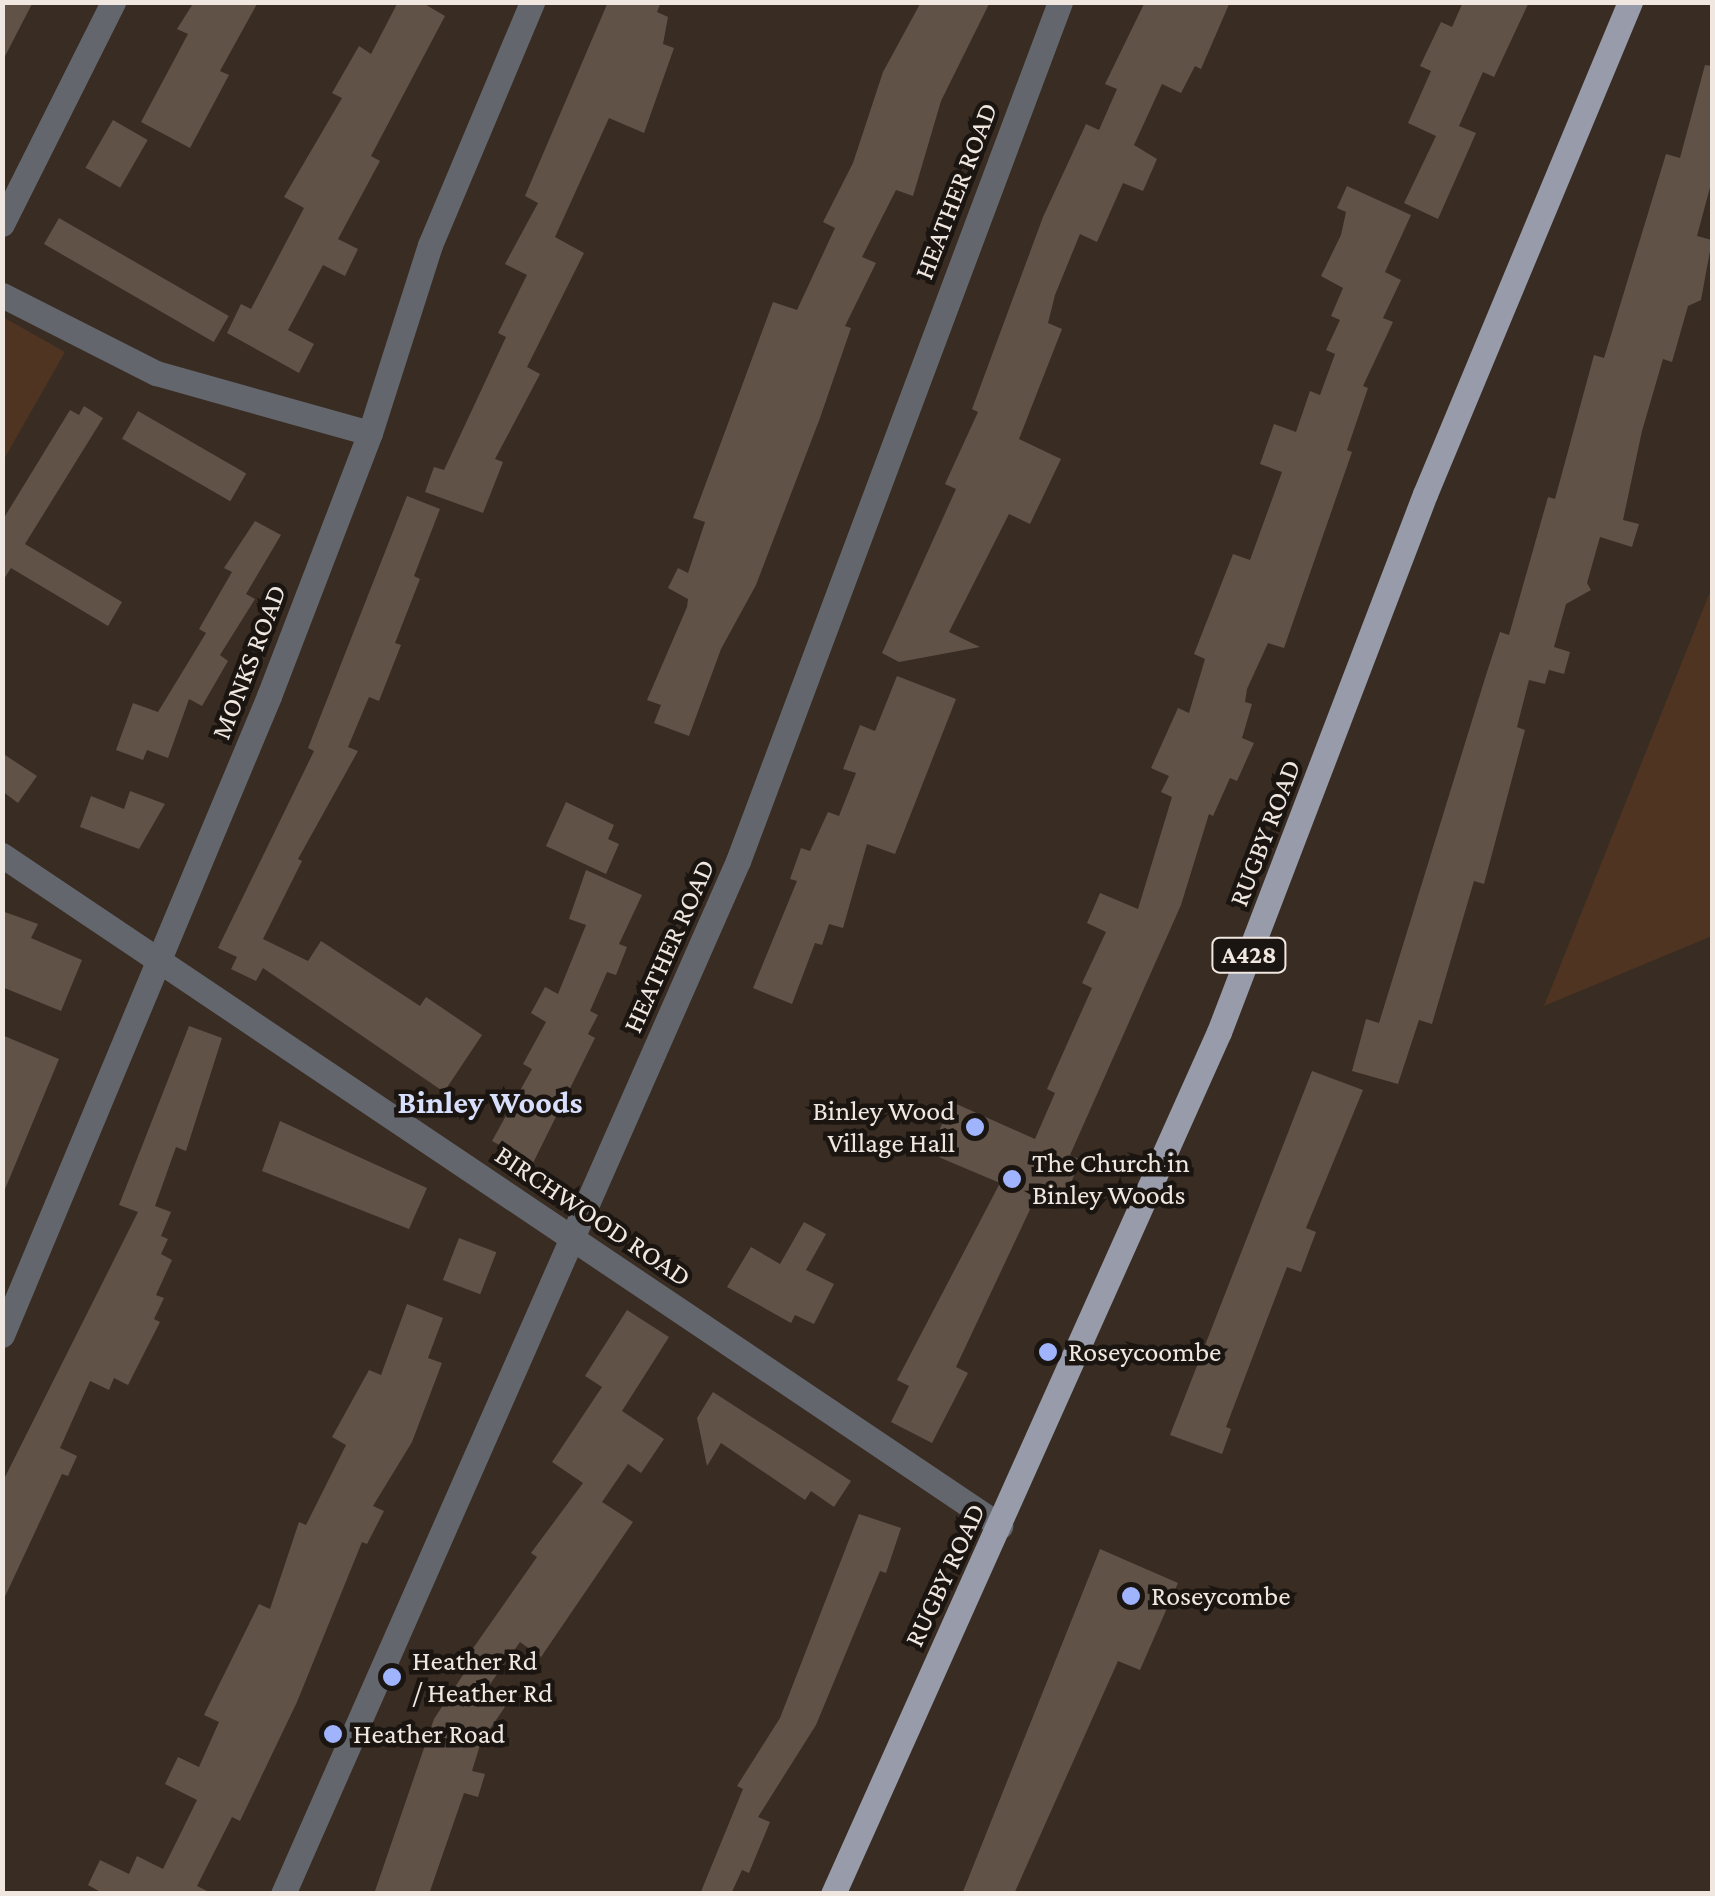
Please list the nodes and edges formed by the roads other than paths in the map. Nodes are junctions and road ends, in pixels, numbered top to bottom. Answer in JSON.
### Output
{"nodes":[{"id":1,"x":113,"y":2,"type":"edge"},
{"id":2,"x":1060,"y":2,"type":"edge"},
{"id":3,"x":1630,"y":2,"type":"edge"},
{"id":4,"x":525,"y":5,"type":"edge"},
{"id":5,"x":2,"y":224,"type":"edge"},
{"id":6,"x":2,"y":295,"type":"edge"},
{"id":7,"x":370,"y":433,"type":"junction"},
{"id":8,"x":2,"y":855,"type":"edge"},
{"id":9,"x":162,"y":959,"type":"junction"},
{"id":10,"x":574,"y":1240,"type":"junction"},
{"id":11,"x":2,"y":1335,"type":"edge"},
{"id":12,"x":1000,"y":1526,"type":"junction"},
{"id":13,"x":283,"y":1894,"type":"edge"},
{"id":14,"x":833,"y":1894,"type":"edge"}],
"edges":[{"from":1,"to":5,"type":"street"},
{"from":2,"to":10,"type":"street","name":"HEATHER ROAD"},
{"from":3,"to":12,"type":"main road","name":"RUGBY ROAD","number":"A428"},
{"from":4,"to":7,"type":"street","name":"MONKS ROAD"},
{"from":6,"to":7,"type":"street"},
{"from":7,"to":9,"type":"street","name":"MONKS ROAD"},
{"from":8,"to":9,"type":"street","name":"BIRCHWOOD ROAD"},
{"from":9,"to":10,"type":"street","name":"BIRCHWOOD ROAD"},
{"from":9,"to":11,"type":"street","name":"MONKS ROAD"},
{"from":10,"to":12,"type":"street","name":"BIRCHWOOD ROAD"},
{"from":10,"to":13,"type":"street","name":"HEATHER ROAD"},
{"from":12,"to":14,"type":"main road","name":"RUGBY ROAD","number":"A428"}]}
